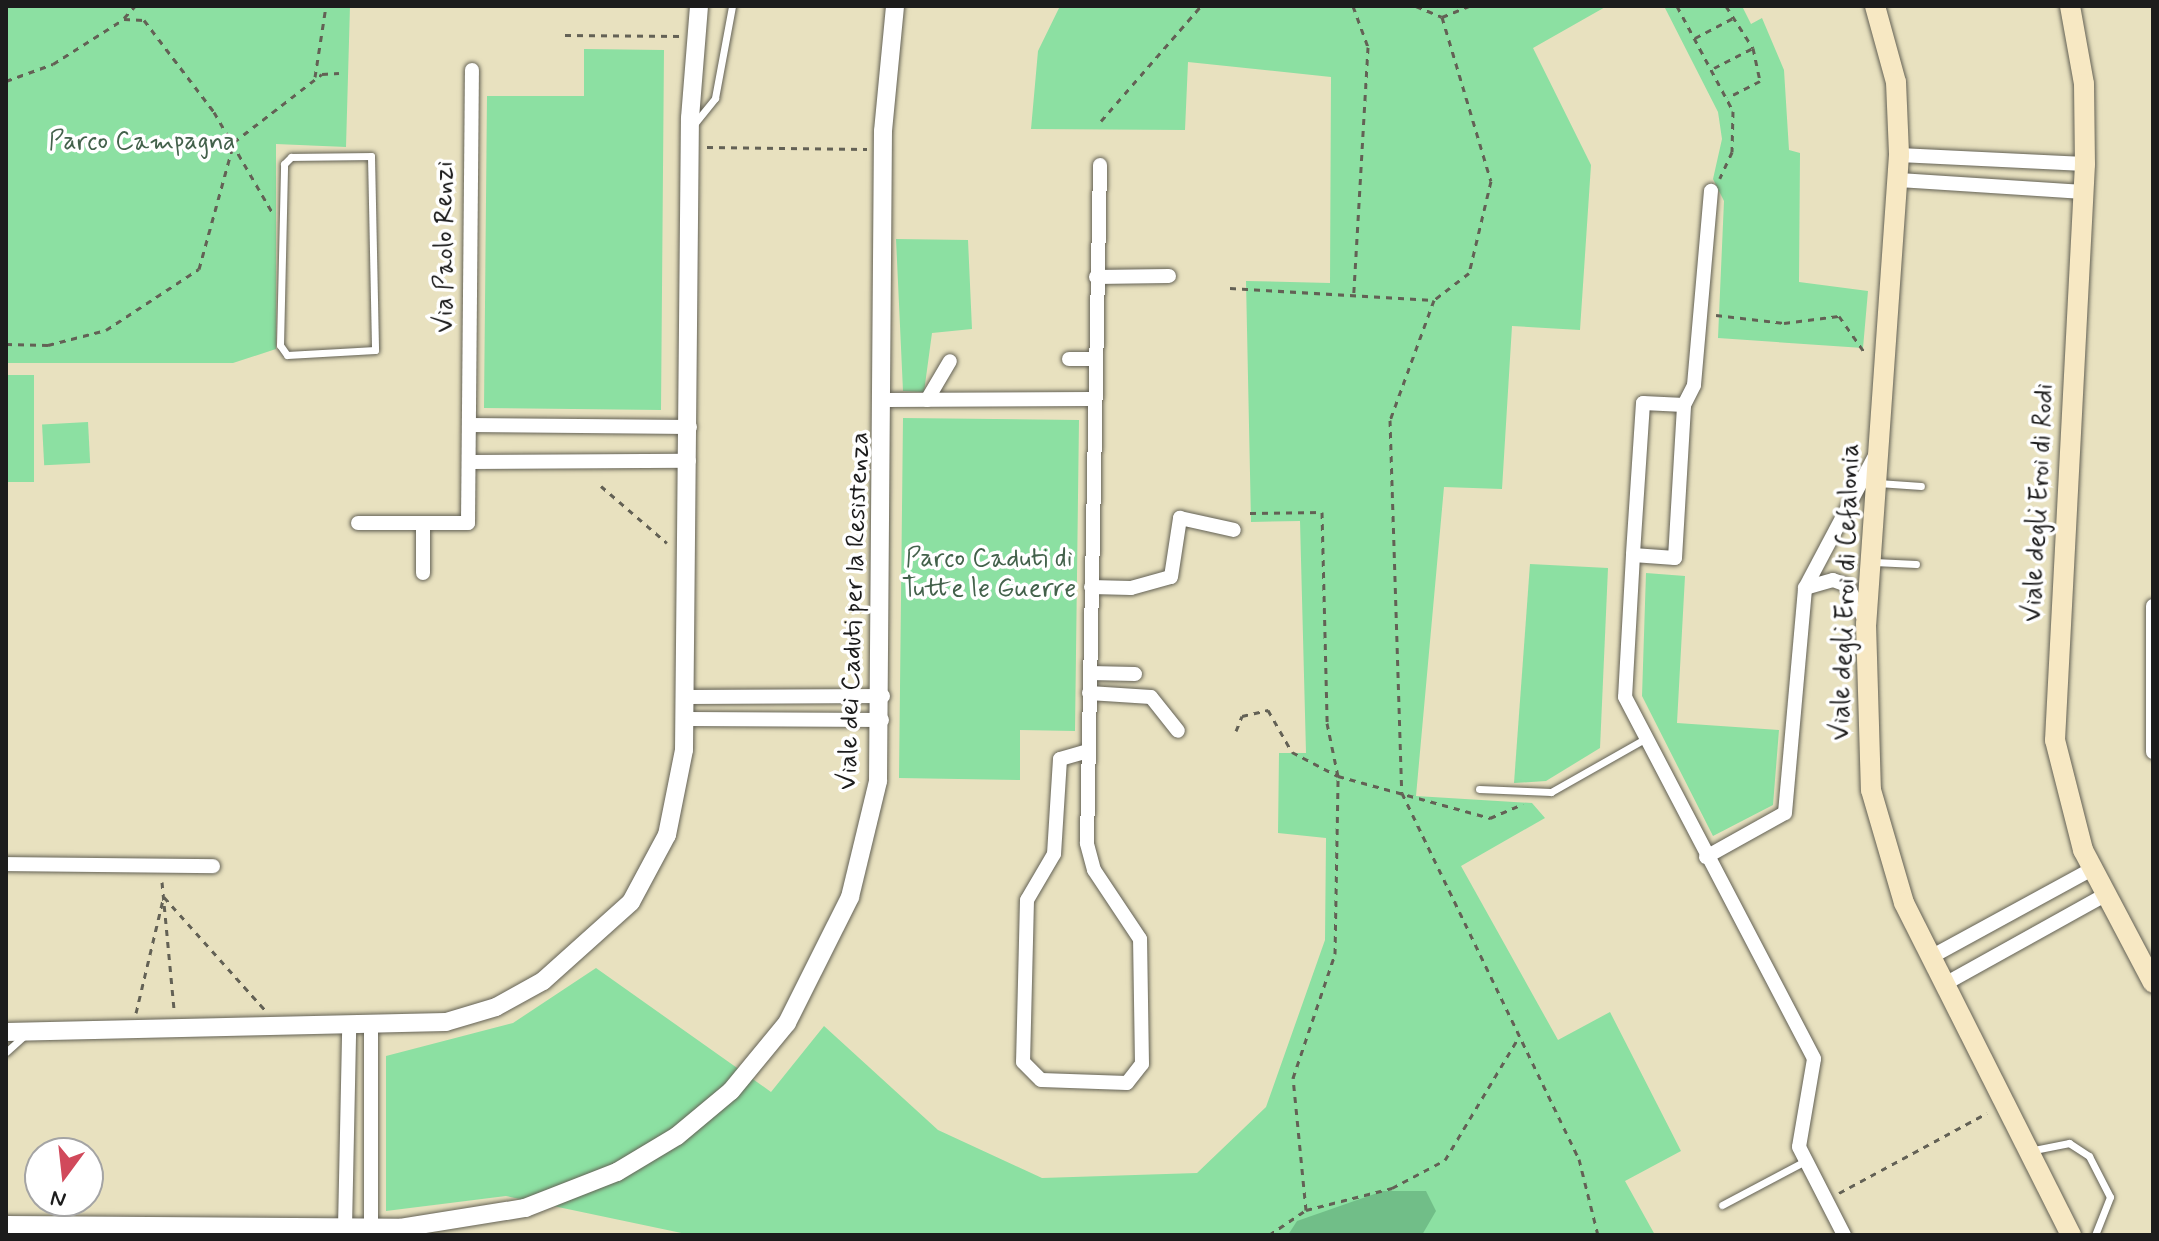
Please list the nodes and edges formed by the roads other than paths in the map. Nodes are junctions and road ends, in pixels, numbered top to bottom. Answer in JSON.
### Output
{"nodes":[{"id":1,"x":699,"y":6,"type":"edge"},
{"id":2,"x":732,"y":6,"type":"edge"},
{"id":3,"x":895,"y":6,"type":"edge"},
{"id":4,"x":1875,"y":6,"type":"edge"},
{"id":5,"x":2070,"y":6,"type":"edge"},
{"id":6,"x":472,"y":70,"type":"dead end"},
{"id":7,"x":690,"y":128,"type":"junction"},
{"id":8,"x":1899,"y":155,"type":"junction"},
{"id":9,"x":2085,"y":164,"type":"junction"},
{"id":10,"x":1100,"y":165,"type":"dead end"},
{"id":11,"x":1899,"y":180,"type":"junction"},
{"id":12,"x":1711,"y":191,"type":"road end"},
{"id":13,"x":2084,"y":192,"type":"junction"},
{"id":14,"x":376,"y":195,"type":"joint"},
{"id":15,"x":1169,"y":276,"type":"dead end"},
{"id":16,"x":1096,"y":277,"type":"junction"},
{"id":17,"x":1069,"y":359,"type":"dead end"},
{"id":18,"x":1094,"y":359,"type":"junction"},
{"id":19,"x":950,"y":361,"type":"dead end"},
{"id":20,"x":1093,"y":399,"type":"junction"},
{"id":21,"x":886,"y":400,"type":"junction"},
{"id":22,"x":927,"y":400,"type":"junction"},
{"id":23,"x":1684,"y":405,"type":"junction"},
{"id":24,"x":470,"y":425,"type":"junction"},
{"id":25,"x":690,"y":427,"type":"junction"},
{"id":26,"x":1879,"y":450,"type":"junction"},
{"id":27,"x":689,"y":461,"type":"junction"},
{"id":28,"x":470,"y":462,"type":"junction"},
{"id":29,"x":1876,"y":483,"type":"junction"},
{"id":30,"x":1921,"y":486,"type":"dead end"},
{"id":31,"x":358,"y":523,"type":"dead end"},
{"id":32,"x":423,"y":523,"type":"junction"},
{"id":33,"x":1234,"y":530,"type":"dead end"},
{"id":34,"x":1633,"y":555,"type":"junction"},
{"id":35,"x":1870,"y":562,"type":"junction"},
{"id":36,"x":1916,"y":564,"type":"dead end"},
{"id":37,"x":423,"y":573,"type":"dead end"},
{"id":38,"x":1091,"y":587,"type":"junction"},
{"id":39,"x":1805,"y":588,"type":"junction"},
{"id":40,"x":2153,"y":606,"type":"edge"},
{"id":41,"x":1866,"y":624,"type":"junction"},
{"id":42,"x":1090,"y":673,"type":"junction"},
{"id":43,"x":1135,"y":674,"type":"dead end"},
{"id":44,"x":2152,"y":680,"type":"edge"},
{"id":45,"x":1089,"y":693,"type":"junction"},
{"id":46,"x":883,"y":696,"type":"junction"},
{"id":47,"x":687,"y":697,"type":"junction"},
{"id":48,"x":687,"y":719,"type":"junction"},
{"id":49,"x":882,"y":720,"type":"junction"},
{"id":50,"x":1178,"y":731,"type":"dead end"},
{"id":51,"x":1643,"y":740,"type":"junction"},
{"id":52,"x":1088,"y":751,"type":"junction"},
{"id":53,"x":2153,"y":752,"type":"edge"},
{"id":54,"x":1479,"y":789,"type":"dead end"},
{"id":55,"x":1706,"y":857,"type":"junction"},
{"id":56,"x":6,"y":864,"type":"edge"},
{"id":57,"x":213,"y":866,"type":"dead end"},
{"id":58,"x":2092,"y":869,"type":"junction"},
{"id":59,"x":2105,"y":895,"type":"junction"},
{"id":60,"x":1929,"y":958,"type":"junction"},
{"id":61,"x":2153,"y":983,"type":"edge"},
{"id":62,"x":1943,"y":985,"type":"junction"},
{"id":63,"x":371,"y":1029,"type":"junction"},
{"id":64,"x":349,"y":1030,"type":"junction"},
{"id":65,"x":6,"y":1032,"type":"edge"},
{"id":66,"x":27,"y":1032,"type":"junction"},
{"id":67,"x":6,"y":1052,"type":"edge"},
{"id":68,"x":2027,"y":1152,"type":"junction"},
{"id":69,"x":1805,"y":1161,"type":"junction"},
{"id":70,"x":1722,"y":1205,"type":"dead end"},
{"id":71,"x":6,"y":1225,"type":"edge"},
{"id":72,"x":345,"y":1228,"type":"junction"},
{"id":73,"x":371,"y":1228,"type":"junction"},
{"id":74,"x":213,"y":1231,"type":"edge"},
{"id":75,"x":400,"y":1231,"type":"edge"},
{"id":76,"x":1844,"y":1235,"type":"edge"},
{"id":77,"x":2071,"y":1235,"type":"edge"},
{"id":78,"x":2095,"y":1235,"type":"edge"}],
"edges":[{"from":1,"to":7,"type":"street"},
{"from":2,"to":7,"type":"lane"},
{"from":3,"to":21,"type":"street","name":"Viale dei Caduti per la Resistenza"},
{"from":4,"to":8,"type":"main road","name":"Viale degli Eroi di Cefalonia"},
{"from":5,"to":9,"type":"main road","name":"Viale degli Eroi di Rodi"},
{"from":6,"to":24,"type":"street","name":"Via Paolo Renzi"},
{"from":7,"to":25,"type":"street"},
{"from":8,"to":9,"type":"street"},
{"from":8,"to":11,"type":"main road","name":"Viale degli Eroi di Cefalonia"},
{"from":9,"to":13,"type":"main road","name":"Viale degli Eroi di Rodi"},
{"from":10,"to":16,"type":"street"},
{"from":11,"to":13,"type":"street"},
{"from":11,"to":26,"type":"main road","name":"Viale degli Eroi di Cefalonia"},
{"from":12,"to":23,"type":"street"},
{"from":13,"to":58,"type":"main road","name":"Viale degli Eroi di Rodi"},
{"from":14,"to":14,"type":"lane"},
{"from":15,"to":16,"type":"street"},
{"from":16,"to":18,"type":"street"},
{"from":17,"to":18,"type":"street"},
{"from":18,"to":20,"type":"street"},
{"from":19,"to":22,"type":"street"},
{"from":20,"to":22,"type":"street"},
{"from":20,"to":38,"type":"street"},
{"from":21,"to":22,"type":"street"},
{"from":21,"to":46,"type":"street","name":"Viale dei Caduti per la Resistenza"},
{"from":23,"to":34,"type":"street"},
{"from":23,"to":34,"type":"street"},
{"from":24,"to":25,"type":"street"},
{"from":24,"to":28,"type":"street","name":"Via Paolo Renzi"},
{"from":25,"to":27,"type":"street"},
{"from":26,"to":29,"type":"main road","name":"Viale degli Eroi di Cefalonia"},
{"from":26,"to":39,"type":"street"},
{"from":27,"to":28,"type":"street"},
{"from":27,"to":47,"type":"street"},
{"from":28,"to":32,"type":"street","name":"Via Paolo Renzi"},
{"from":29,"to":30,"type":"lane"},
{"from":29,"to":35,"type":"main road","name":"Viale degli Eroi di Cefalonia"},
{"from":31,"to":32,"type":"street","name":"Via Paolo Renzi"},
{"from":32,"to":37,"type":"street"},
{"from":33,"to":38,"type":"street"},
{"from":34,"to":51,"type":"street"},
{"from":35,"to":36,"type":"lane"},
{"from":35,"to":41,"type":"main road","name":"Viale degli Eroi di Cefalonia"},
{"from":38,"to":42,"type":"street"},
{"from":39,"to":41,"type":"street"},
{"from":39,"to":55,"type":"street"},
{"from":40,"to":44,"type":"street"},
{"from":41,"to":60,"type":"main road","name":"Viale degli Eroi di Cefalonia"},
{"from":42,"to":43,"type":"street"},
{"from":42,"to":45,"type":"street"},
{"from":44,"to":53,"type":"street"},
{"from":45,"to":50,"type":"street"},
{"from":45,"to":52,"type":"street"},
{"from":46,"to":47,"type":"street"},
{"from":46,"to":49,"type":"street","name":"Viale dei Caduti per la Resistenza"},
{"from":47,"to":48,"type":"street"},
{"from":48,"to":49,"type":"street"},
{"from":48,"to":63,"type":"street"},
{"from":49,"to":75,"type":"street","name":"Viale dei Caduti per la Resistenza"},
{"from":51,"to":54,"type":"lane"},
{"from":51,"to":55,"type":"street"},
{"from":52,"to":52,"type":"street"},
{"from":55,"to":69,"type":"street"},
{"from":56,"to":57,"type":"street"},
{"from":58,"to":59,"type":"main road","name":"Viale degli Eroi di Rodi"},
{"from":58,"to":60,"type":"street"},
{"from":59,"to":61,"type":"main road","name":"Viale degli Eroi di Rodi"},
{"from":59,"to":62,"type":"street"},
{"from":60,"to":62,"type":"main road","name":"Viale degli Eroi di Cefalonia"},
{"from":62,"to":68,"type":"main road","name":"Viale degli Eroi di Cefalonia"},
{"from":63,"to":64,"type":"street"},
{"from":63,"to":73,"type":"street"},
{"from":64,"to":66,"type":"street"},
{"from":64,"to":72,"type":"street"},
{"from":65,"to":66,"type":"street"},
{"from":66,"to":67,"type":"lane"},
{"from":68,"to":77,"type":"main road","name":"Viale degli Eroi di Cefalonia"},
{"from":68,"to":78,"type":"lane"},
{"from":69,"to":70,"type":"lane"},
{"from":69,"to":76,"type":"street"},
{"from":71,"to":74,"type":"street","name":"Viale dei Caduti per la Resistenza"},
{"from":72,"to":73,"type":"street","name":"Viale dei Caduti per la Resistenza"},
{"from":72,"to":74,"type":"street","name":"Viale dei Caduti per la Resistenza"},
{"from":73,"to":75,"type":"street","name":"Viale dei Caduti per la Resistenza"}]}
